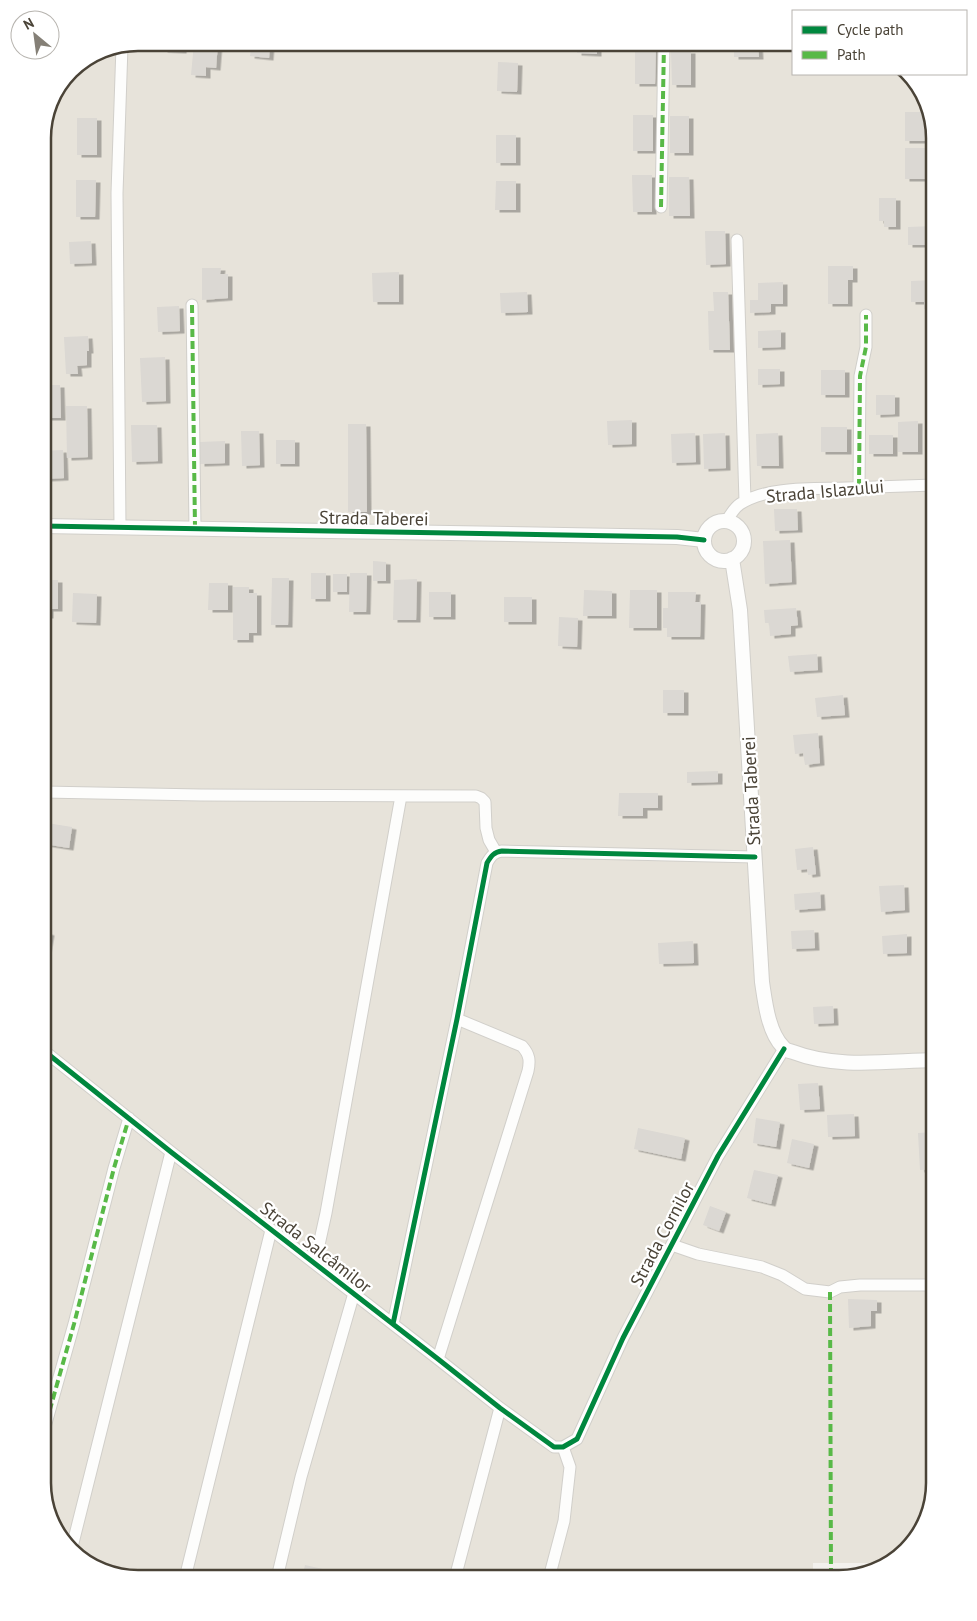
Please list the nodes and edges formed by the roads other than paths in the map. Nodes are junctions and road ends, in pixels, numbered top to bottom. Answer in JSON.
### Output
{"nodes":[{"id":1,"x":664,"y":51,"type":"edge"},
{"id":2,"x":122,"y":53,"type":"edge"},
{"id":3,"x":661,"y":207,"type":"dead end"},
{"id":4,"x":737,"y":240,"type":"dead end"},
{"id":5,"x":192,"y":305,"type":"dead end"},
{"id":6,"x":866,"y":315,"type":"dead end"},
{"id":7,"x":926,"y":485,"type":"edge"},
{"id":8,"x":859,"y":487,"type":"junction"},
{"id":9,"x":745,"y":501,"type":"junction"},
{"id":10,"x":726,"y":522,"type":"junction"},
{"id":11,"x":51,"y":526,"type":"edge"},
{"id":12,"x":120,"y":527,"type":"junction"},
{"id":13,"x":195,"y":528,"type":"junction"},
{"id":14,"x":704,"y":540,"type":"junction"},
{"id":15,"x":732,"y":559,"type":"junction"},
{"id":16,"x":51,"y":792,"type":"edge"},
{"id":17,"x":401,"y":796,"type":"junction"},
{"id":18,"x":496,"y":852,"type":"junction"},
{"id":19,"x":755,"y":857,"type":"junction"},
{"id":20,"x":458,"y":1019,"type":"junction"},
{"id":21,"x":784,"y":1048,"type":"junction"},
{"id":22,"x":51,"y":1057,"type":"edge"},
{"id":23,"x":926,"y":1060,"type":"edge"},
{"id":24,"x":129,"y":1118,"type":"junction"},
{"id":25,"x":171,"y":1152,"type":"junction"},
{"id":26,"x":272,"y":1230,"type":"junction"},
{"id":27,"x":672,"y":1245,"type":"junction"},
{"id":28,"x":315,"y":1263,"type":"junction"},
{"id":29,"x":926,"y":1285,"type":"edge"},
{"id":30,"x":354,"y":1293,"type":"junction"},
{"id":31,"x":393,"y":1324,"type":"junction"},
{"id":32,"x":438,"y":1359,"type":"junction"},
{"id":33,"x":51,"y":1403,"type":"edge"},
{"id":34,"x":500,"y":1408,"type":"junction"},
{"id":35,"x":563,"y":1447,"type":"junction"},
{"id":36,"x":73,"y":1540,"type":"edge"},
{"id":37,"x":187,"y":1570,"type":"edge"},
{"id":38,"x":279,"y":1570,"type":"edge"},
{"id":39,"x":457,"y":1570,"type":"edge"},
{"id":40,"x":551,"y":1570,"type":"edge"}],
"edges":[{"from":1,"to":3,"type":"street"},
{"from":2,"to":12,"type":"street"},
{"from":4,"to":9,"type":"street"},
{"from":5,"to":13,"type":"street"},
{"from":6,"to":8,"type":"street"},
{"from":7,"to":8,"type":"street","name":"Strada Islazului"},
{"from":8,"to":9,"type":"street","name":"Strada Islazului"},
{"from":9,"to":10,"type":"street","name":"Strada Islazului"},
{"from":10,"to":14,"type":"street"},
{"from":10,"to":15,"type":"street"},
{"from":11,"to":12,"type":"street","name":"Strada Taberei"},
{"from":12,"to":13,"type":"street","name":"Strada Taberei"},
{"from":13,"to":14,"type":"street","name":"Strada Taberei"},
{"from":14,"to":15,"type":"street"},
{"from":15,"to":19,"type":"street","name":"Strada Taberei"},
{"from":16,"to":17,"type":"street"},
{"from":17,"to":18,"type":"street"},
{"from":17,"to":28,"type":"street"},
{"from":18,"to":19,"type":"street"},
{"from":18,"to":20,"type":"street"},
{"from":19,"to":21,"type":"street","name":"Strada Taberei"},
{"from":20,"to":31,"type":"street"},
{"from":20,"to":32,"type":"street"},
{"from":21,"to":23,"type":"street"},
{"from":21,"to":27,"type":"street","name":"Strada Cornilor"},
{"from":22,"to":24,"type":"street","name":"Strada Salcâmilor"},
{"from":24,"to":25,"type":"street","name":"Strada Salcâmilor"},
{"from":24,"to":33,"type":"street"},
{"from":25,"to":26,"type":"street","name":"Strada Salcâmilor"},
{"from":25,"to":36,"type":"street"},
{"from":26,"to":28,"type":"street","name":"Strada Salcâmilor"},
{"from":26,"to":37,"type":"street"},
{"from":27,"to":29,"type":"street"},
{"from":27,"to":35,"type":"street","name":"Strada Cornilor"},
{"from":28,"to":30,"type":"street","name":"Strada Salcâmilor"},
{"from":30,"to":31,"type":"street","name":"Strada Salcâmilor"},
{"from":30,"to":38,"type":"street","name":"Strada Salcâmilor"},
{"from":31,"to":32,"type":"street","name":"Strada Salcâmilor"},
{"from":32,"to":34,"type":"street","name":"Strada Salcâmilor"},
{"from":34,"to":35,"type":"street","name":"Strada Salcâmilor"},
{"from":34,"to":39,"type":"street"},
{"from":35,"to":40,"type":"street"}]}
